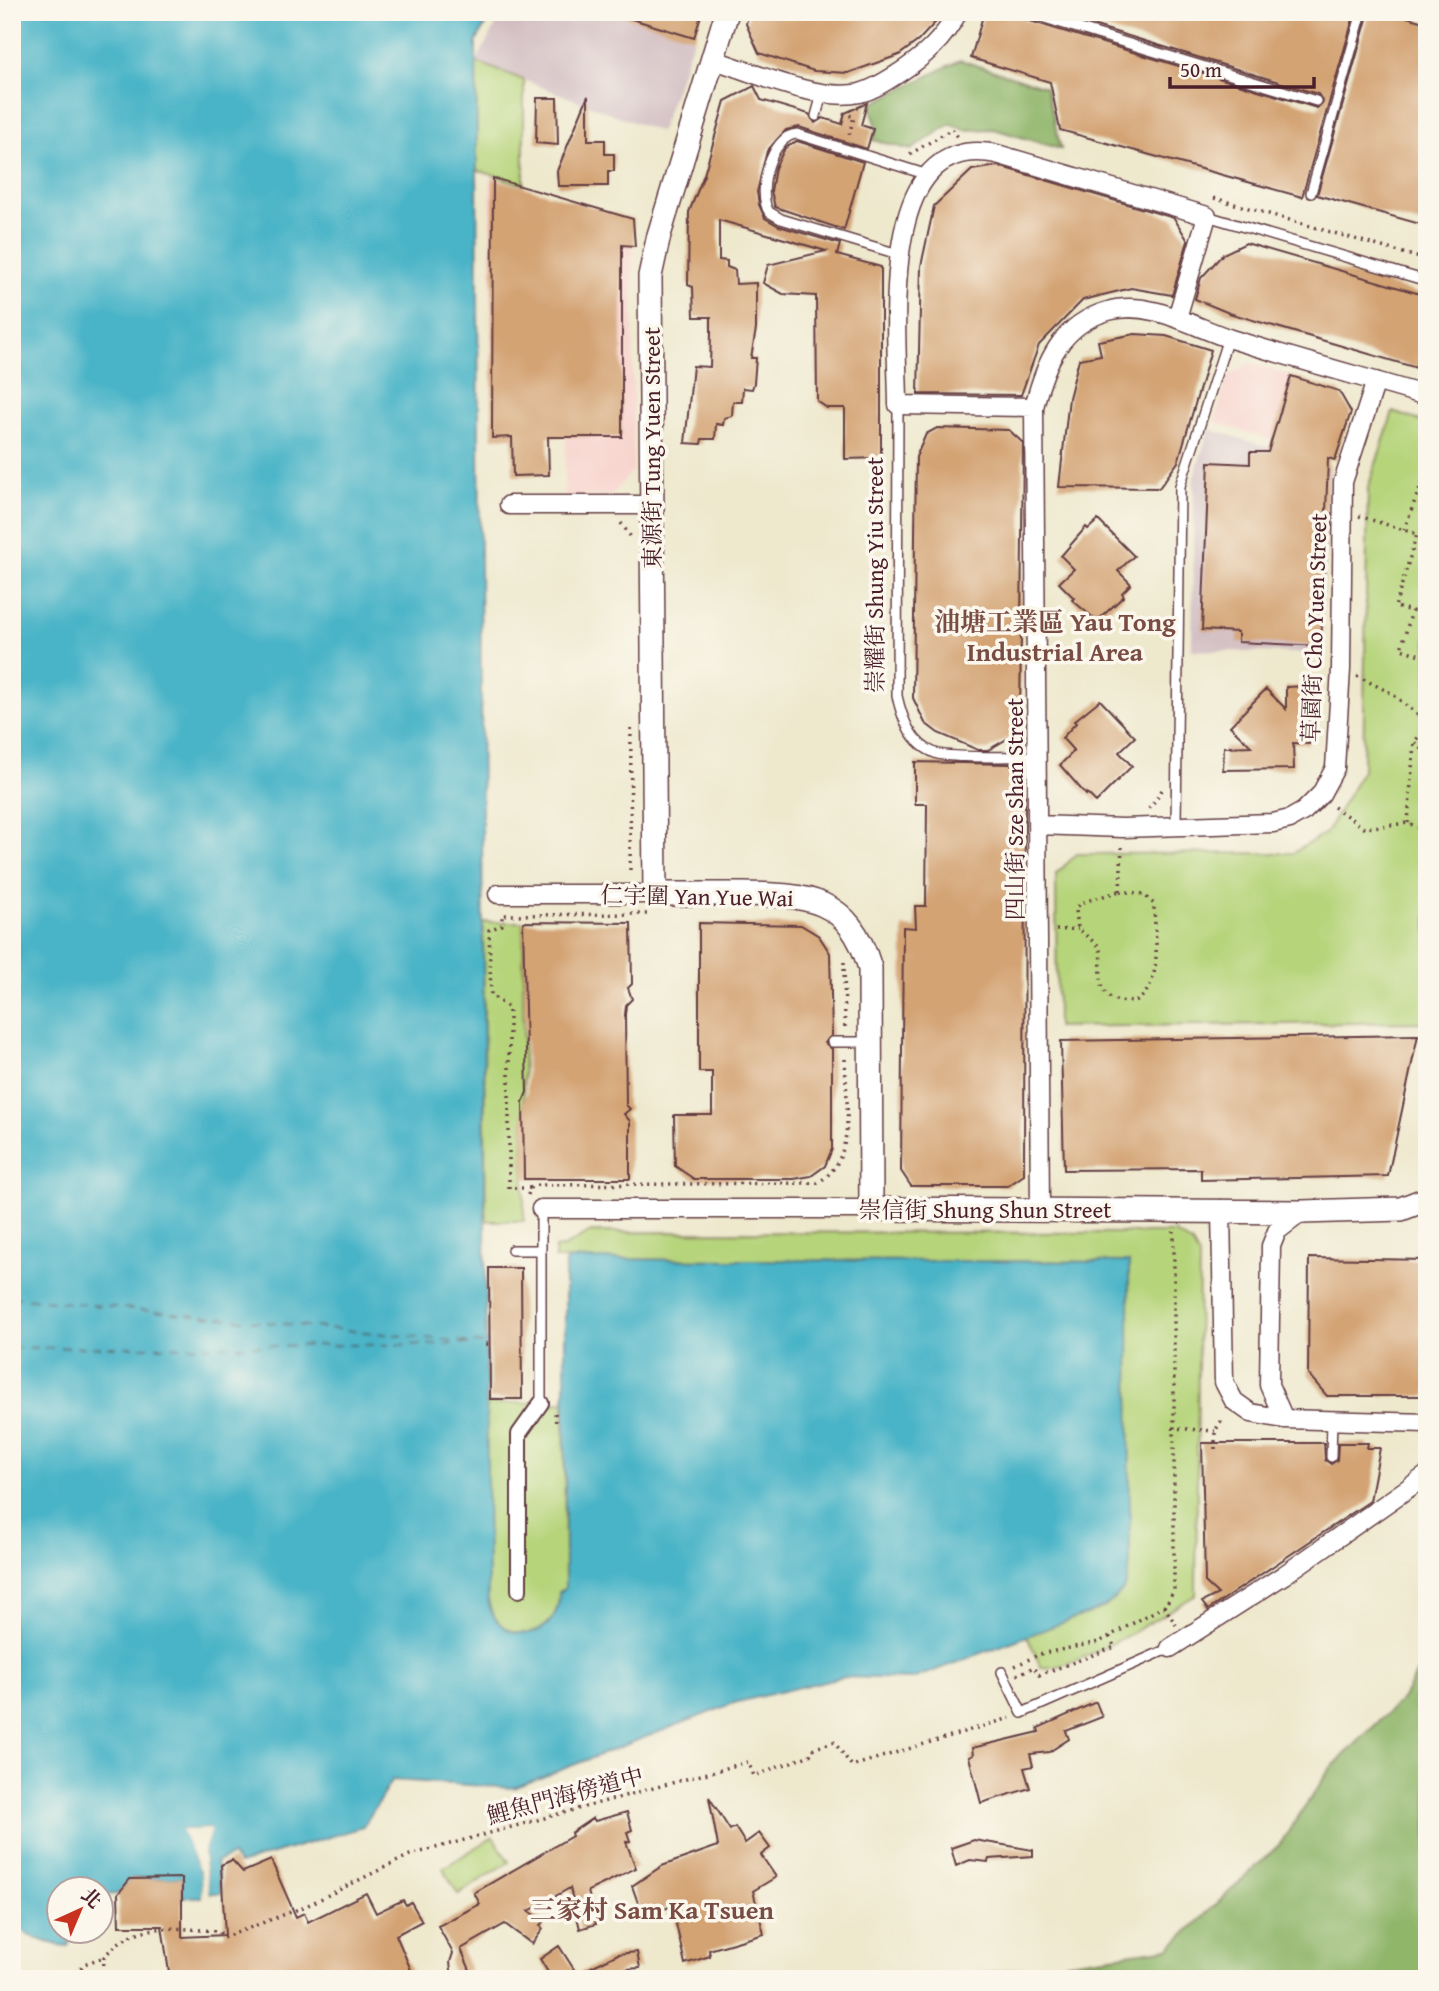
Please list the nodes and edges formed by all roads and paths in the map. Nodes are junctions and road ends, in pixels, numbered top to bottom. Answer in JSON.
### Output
{"nodes":[{"id":1,"x":727,"y":12,"type":"edge"},
{"id":2,"x":958,"y":12,"type":"edge"},
{"id":3,"x":1025,"y":12,"type":"edge"},
{"id":4,"x":1362,"y":12,"type":"edge"},
{"id":5,"x":714,"y":60,"type":"junction"},
{"id":6,"x":822,"y":94,"type":"junction"},
{"id":7,"x":1316,"y":101,"type":"dead end"},
{"id":8,"x":816,"y":116,"type":"dead end"},
{"id":9,"x":854,"y":117,"type":"dead end"},
{"id":10,"x":859,"y":138,"type":"dead end"},
{"id":11,"x":959,"y":138,"type":"dead end"},
{"id":12,"x":901,"y":151,"type":"dead end"},
{"id":13,"x":928,"y":175,"type":"junction"},
{"id":14,"x":1311,"y":193,"type":"dead end"},
{"id":15,"x":1207,"y":216,"type":"junction"},
{"id":16,"x":898,"y":254,"type":"junction"},
{"id":17,"x":1427,"y":281,"type":"edge"},
{"id":18,"x":1177,"y":318,"type":"junction"},
{"id":19,"x":1228,"y":338,"type":"junction"},
{"id":20,"x":1376,"y":382,"type":"junction"},
{"id":21,"x":1427,"y":396,"type":"edge"},
{"id":22,"x":898,"y":405,"type":"junction"},
{"id":23,"x":1034,"y":407,"type":"junction"},
{"id":24,"x":1427,"y":468,"type":"edge"},
{"id":25,"x":509,"y":505,"type":"dead end"},
{"id":26,"x":652,"y":505,"type":"junction"},
{"id":27,"x":1359,"y":516,"type":"dead end"},
{"id":28,"x":1404,"y":530,"type":"junction"},
{"id":29,"x":1427,"y":657,"type":"edge"},
{"id":30,"x":1355,"y":675,"type":"dead end"},
{"id":31,"x":1427,"y":725,"type":"edge"},
{"id":32,"x":1413,"y":742,"type":"junction"},
{"id":33,"x":1427,"y":755,"type":"edge"},
{"id":34,"x":1038,"y":757,"type":"junction"},
{"id":35,"x":1330,"y":803,"type":"dead end"},
{"id":36,"x":1408,"y":823,"type":"junction"},
{"id":37,"x":1037,"y":825,"type":"junction"},
{"id":38,"x":1176,"y":826,"type":"junction"},
{"id":39,"x":1427,"y":831,"type":"edge"},
{"id":40,"x":1122,"y":841,"type":"dead end"},
{"id":41,"x":1120,"y":891,"type":"junction"},
{"id":42,"x":498,"y":894,"type":"dead end"},
{"id":43,"x":654,"y":904,"type":"junction"},
{"id":44,"x":1078,"y":929,"type":"junction"},
{"id":45,"x":1051,"y":930,"type":"dead end"},
{"id":46,"x":840,"y":952,"type":"dead end"},
{"id":47,"x":832,"y":1042,"type":"dead end"},
{"id":48,"x":845,"y":1042,"type":"junction"},
{"id":49,"x":871,"y":1042,"type":"junction"},
{"id":50,"x":530,"y":1188,"type":"junction"},
{"id":51,"x":1427,"y":1199,"type":"edge"},
{"id":52,"x":534,"y":1205,"type":"junction"},
{"id":53,"x":871,"y":1209,"type":"junction"},
{"id":54,"x":1040,"y":1209,"type":"junction"},
{"id":55,"x":1221,"y":1209,"type":"junction"},
{"id":56,"x":1302,"y":1212,"type":"junction"},
{"id":57,"x":1174,"y":1231,"type":"dead end"},
{"id":58,"x":512,"y":1250,"type":"dead end"},
{"id":59,"x":541,"y":1250,"type":"junction"},
{"id":60,"x":541,"y":1403,"type":"joint"},
{"id":61,"x":1284,"y":1419,"type":"junction"},
{"id":62,"x":1222,"y":1420,"type":"dead end"},
{"id":63,"x":1332,"y":1420,"type":"junction"},
{"id":64,"x":1427,"y":1423,"type":"edge"},
{"id":65,"x":1172,"y":1429,"type":"junction"},
{"id":66,"x":1215,"y":1431,"type":"junction"},
{"id":67,"x":1215,"y":1448,"type":"dead end"},
{"id":68,"x":1331,"y":1457,"type":"dead end"},
{"id":69,"x":1427,"y":1475,"type":"edge"},
{"id":70,"x":519,"y":1590,"type":"dead end"},
{"id":71,"x":1109,"y":1636,"type":"junction"},
{"id":72,"x":1170,"y":1648,"type":"joint"},
{"id":73,"x":1023,"y":1662,"type":"dead end"},
{"id":74,"x":1004,"y":1676,"type":"joint"},
{"id":75,"x":1015,"y":1717,"type":"dead end"},
{"id":76,"x":104,"y":1958,"type":"junction"},
{"id":77,"x":31,"y":1979,"type":"edge"},
{"id":78,"x":50,"y":1979,"type":"edge"},
{"id":79,"x":72,"y":1979,"type":"edge"},
{"id":80,"x":103,"y":1979,"type":"edge"}],
"edges":[{"from":1,"to":5,"type":"street","name":"東源街 Tung Yuen Street"},
{"from":2,"to":6,"type":"street"},
{"from":3,"to":7,"type":"lane"},
{"from":4,"to":14,"type":"lane"},
{"from":5,"to":6,"type":"street"},
{"from":5,"to":26,"type":"street","name":"東源街 Tung Yuen Street"},
{"from":6,"to":8,"type":"lane"},
{"from":9,"to":10,"type":"path"},
{"from":11,"to":12,"type":"path"},
{"from":13,"to":15,"type":"street","name":"崇耀街 Shung Yiu Street"},
{"from":13,"to":16,"type":"street","name":"崇耀街 Shung Yiu Street"},
{"from":13,"to":16,"type":"lane"},
{"from":15,"to":17,"type":"lane","name":"崇耀街 Shung Yiu Street"},
{"from":15,"to":18,"type":"street"},
{"from":16,"to":22,"type":"street","name":"崇耀街 Shung Yiu Street"},
{"from":18,"to":19,"type":"street","name":"四山街 Sze Shan Street"},
{"from":18,"to":23,"type":"street","name":"四山街 Sze Shan Street"},
{"from":19,"to":20,"type":"street","name":"四山街 Sze Shan Street"},
{"from":19,"to":38,"type":"lane"},
{"from":20,"to":21,"type":"street","name":"四山街 Sze Shan Street"},
{"from":20,"to":38,"type":"street","name":"草園街 Cho Yuen Street"},
{"from":22,"to":23,"type":"street"},
{"from":22,"to":34,"type":"lane","name":"崇耀街 Shung Yiu Street"},
{"from":23,"to":34,"type":"street","name":"四山街 Sze Shan Street"},
{"from":24,"to":28,"type":"path"},
{"from":25,"to":26,"type":"street"},
{"from":26,"to":43,"type":"street","name":"東源街 Tung Yuen Street"},
{"from":27,"to":28,"type":"path"},
{"from":28,"to":29,"type":"path"},
{"from":30,"to":31,"type":"path"},
{"from":31,"to":32,"type":"path"},
{"from":32,"to":33,"type":"path"},
{"from":32,"to":36,"type":"path"},
{"from":34,"to":37,"type":"street","name":"四山街 Sze Shan Street"},
{"from":35,"to":36,"type":"path"},
{"from":36,"to":39,"type":"path"},
{"from":37,"to":38,"type":"street","name":"草園街 Cho Yuen Street"},
{"from":37,"to":54,"type":"street","name":"四山街 Sze Shan Street"},
{"from":40,"to":41,"type":"path"},
{"from":41,"to":44,"type":"path"},
{"from":41,"to":44,"type":"path"},
{"from":42,"to":43,"type":"street","name":"仁宇圍 Yan Yue Wai"},
{"from":43,"to":49,"type":"street","name":"仁宇圍 Yan Yue Wai"},
{"from":43,"to":50,"type":"path","name":"仁宇圍 Yan Yue Wai"},
{"from":44,"to":45,"type":"path"},
{"from":46,"to":48,"type":"path"},
{"from":47,"to":48,"type":"lane"},
{"from":48,"to":49,"type":"lane"},
{"from":48,"to":50,"type":"path"},
{"from":49,"to":53,"type":"street","name":"仁宇圍 Yan Yue Wai"},
{"from":50,"to":52,"type":"path"},
{"from":51,"to":56,"type":"street","name":"崇信街 Shung Shun Street"},
{"from":52,"to":53,"type":"street","name":"崇信街 Shung Shun Street"},
{"from":52,"to":59,"type":"lane"},
{"from":53,"to":54,"type":"street","name":"崇信街 Shung Shun Street"},
{"from":54,"to":55,"type":"street","name":"崇信街 Shung Shun Street"},
{"from":55,"to":56,"type":"street","name":"崇信街 Shung Shun Street"},
{"from":55,"to":61,"type":"street"},
{"from":56,"to":61,"type":"street"},
{"from":57,"to":65,"type":"path"},
{"from":58,"to":59,"type":"lane"},
{"from":59,"to":60,"type":"lane"},
{"from":60,"to":70,"type":"street"},
{"from":61,"to":63,"type":"street"},
{"from":62,"to":66,"type":"path"},
{"from":63,"to":64,"type":"street"},
{"from":63,"to":68,"type":"lane"},
{"from":65,"to":66,"type":"path"},
{"from":65,"to":71,"type":"path"},
{"from":66,"to":67,"type":"path"},
{"from":69,"to":72,"type":"street"},
{"from":71,"to":73,"type":"path"},
{"from":71,"to":74,"type":"path"},
{"from":72,"to":74,"type":"lane"},
{"from":75,"to":76,"type":"path","name":"鯉魚門海傍道中"},
{"from":76,"to":79,"type":"path"},
{"from":76,"to":80,"type":"path"},
{"from":77,"to":78,"type":"path"}]}
